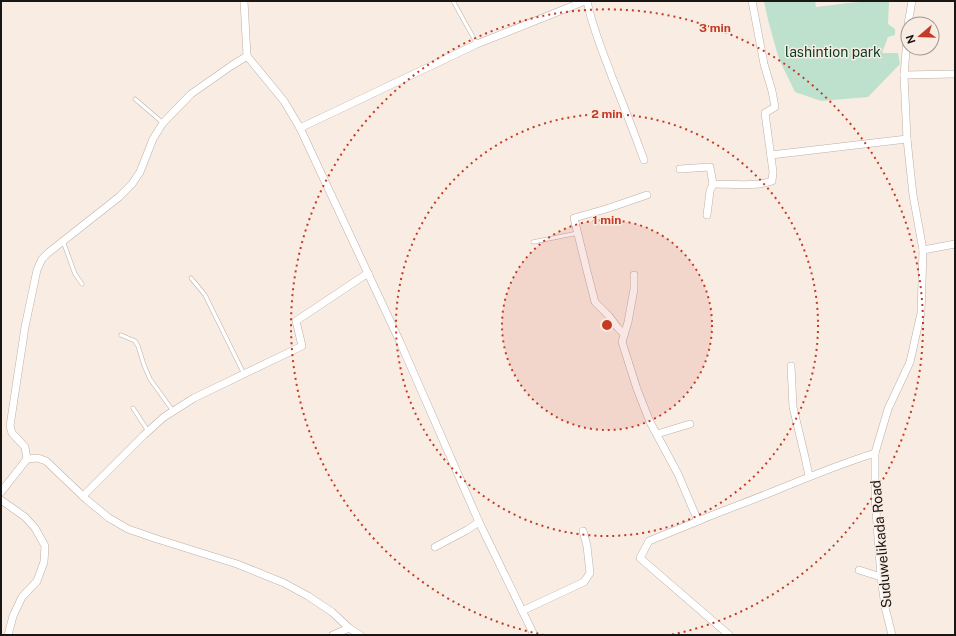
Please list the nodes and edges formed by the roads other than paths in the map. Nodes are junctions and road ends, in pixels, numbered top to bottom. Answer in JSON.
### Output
{"nodes":[{"id":1,"x":244,"y":1,"type":"edge"},
{"id":2,"x":453,"y":1,"type":"edge"},
{"id":3,"x":586,"y":1,"type":"edge"},
{"id":4,"x":752,"y":1,"type":"edge"},
{"id":5,"x":912,"y":1,"type":"edge"},
{"id":6,"x":909,"y":16,"type":"edge"},
{"id":7,"x":477,"y":44,"type":"junction"},
{"id":8,"x":248,"y":56,"type":"junction"},
{"id":9,"x":906,"y":56,"type":"edge"},
{"id":10,"x":955,"y":74,"type":"edge"},
{"id":11,"x":904,"y":75,"type":"junction"},
{"id":12,"x":135,"y":100,"type":"dead end"},
{"id":13,"x":163,"y":123,"type":"junction"},
{"id":14,"x":300,"y":128,"type":"junction"},
{"id":15,"x":907,"y":139,"type":"junction"},
{"id":16,"x":771,"y":155,"type":"junction"},
{"id":17,"x":644,"y":160,"type":"dead end"},
{"id":18,"x":680,"y":169,"type":"dead end"},
{"id":19,"x":713,"y":184,"type":"junction"},
{"id":20,"x":647,"y":195,"type":"dead end"},
{"id":21,"x":707,"y":215,"type":"dead end"},
{"id":22,"x":578,"y":233,"type":"junction"},
{"id":23,"x":63,"y":241,"type":"junction"},
{"id":24,"x":533,"y":242,"type":"dead end"},
{"id":25,"x":955,"y":244,"type":"edge"},
{"id":26,"x":923,"y":250,"type":"junction"},
{"id":27,"x":368,"y":273,"type":"junction"},
{"id":28,"x":634,"y":275,"type":"dead end"},
{"id":29,"x":191,"y":278,"type":"dead end"},
{"id":30,"x":82,"y":284,"type":"dead end"},
{"id":31,"x":624,"y":334,"type":"junction"},
{"id":32,"x":122,"y":335,"type":"dead end"},
{"id":33,"x":791,"y":366,"type":"dead end"},
{"id":34,"x":244,"y":374,"type":"junction"},
{"id":35,"x":133,"y":408,"type":"dead end"},
{"id":36,"x":173,"y":411,"type":"junction"},
{"id":37,"x":690,"y":424,"type":"dead end"},
{"id":38,"x":148,"y":431,"type":"junction"},
{"id":39,"x":657,"y":434,"type":"junction"},
{"id":40,"x":875,"y":453,"type":"junction"},
{"id":41,"x":27,"y":459,"type":"junction"},
{"id":42,"x":809,"y":476,"type":"junction"},
{"id":43,"x":1,"y":492,"type":"edge"},
{"id":44,"x":83,"y":496,"type":"junction"},
{"id":45,"x":1,"y":500,"type":"edge"},
{"id":46,"x":698,"y":521,"type":"junction"},
{"id":47,"x":479,"y":522,"type":"junction"},
{"id":48,"x":583,"y":531,"type":"dead end"},
{"id":49,"x":435,"y":547,"type":"dead end"},
{"id":50,"x":859,"y":570,"type":"dead end"},
{"id":51,"x":881,"y":577,"type":"junction"},
{"id":52,"x":522,"y":611,"type":"junction"},
{"id":53,"x":349,"y":628,"type":"junction"},
{"id":54,"x":8,"y":635,"type":"edge"},
{"id":55,"x":333,"y":635,"type":"edge"},
{"id":56,"x":360,"y":635,"type":"edge"},
{"id":57,"x":534,"y":635,"type":"edge"},
{"id":58,"x":729,"y":635,"type":"edge"},
{"id":59,"x":892,"y":635,"type":"edge"}],
"edges":[{"from":1,"to":8,"type":"street"},
{"from":2,"to":7,"type":"lane"},
{"from":3,"to":7,"type":"street"},
{"from":3,"to":17,"type":"street"},
{"from":4,"to":16,"type":"street"},
{"from":5,"to":6,"type":"street"},
{"from":7,"to":14,"type":"street"},
{"from":8,"to":13,"type":"street"},
{"from":8,"to":14,"type":"street"},
{"from":9,"to":11,"type":"street","name":"Suduwelikada Road"},
{"from":10,"to":11,"type":"street"},
{"from":11,"to":15,"type":"street","name":"Suduwelikada Road"},
{"from":12,"to":13,"type":"lane"},
{"from":13,"to":23,"type":"street"},
{"from":14,"to":27,"type":"street"},
{"from":15,"to":16,"type":"street"},
{"from":15,"to":26,"type":"street","name":"Suduwelikada Road"},
{"from":16,"to":19,"type":"street"},
{"from":18,"to":19,"type":"street"},
{"from":19,"to":21,"type":"street"},
{"from":20,"to":22,"type":"street"},
{"from":22,"to":24,"type":"lane"},
{"from":22,"to":31,"type":"street"},
{"from":23,"to":30,"type":"lane"},
{"from":23,"to":41,"type":"street"},
{"from":25,"to":26,"type":"street"},
{"from":26,"to":40,"type":"street","name":"Suduwelikada Road"},
{"from":27,"to":34,"type":"street"},
{"from":27,"to":47,"type":"street"},
{"from":28,"to":31,"type":"street"},
{"from":29,"to":34,"type":"lane"},
{"from":31,"to":39,"type":"street"},
{"from":32,"to":36,"type":"lane"},
{"from":33,"to":42,"type":"street"},
{"from":34,"to":36,"type":"street"},
{"from":35,"to":38,"type":"lane"},
{"from":36,"to":38,"type":"street"},
{"from":37,"to":39,"type":"street"},
{"from":38,"to":44,"type":"street"},
{"from":39,"to":46,"type":"street"},
{"from":40,"to":42,"type":"street"},
{"from":40,"to":51,"type":"street","name":"Suduwelikada Road"},
{"from":41,"to":43,"type":"street"},
{"from":41,"to":44,"type":"street"},
{"from":42,"to":46,"type":"street"},
{"from":44,"to":53,"type":"street"},
{"from":45,"to":54,"type":"street"},
{"from":46,"to":58,"type":"street"},
{"from":47,"to":49,"type":"street"},
{"from":47,"to":52,"type":"street"},
{"from":48,"to":52,"type":"street"},
{"from":50,"to":51,"type":"street"},
{"from":51,"to":59,"type":"street","name":"Suduwelikada Road"},
{"from":52,"to":57,"type":"street"},
{"from":53,"to":55,"type":"street"},
{"from":53,"to":56,"type":"street"}]}
